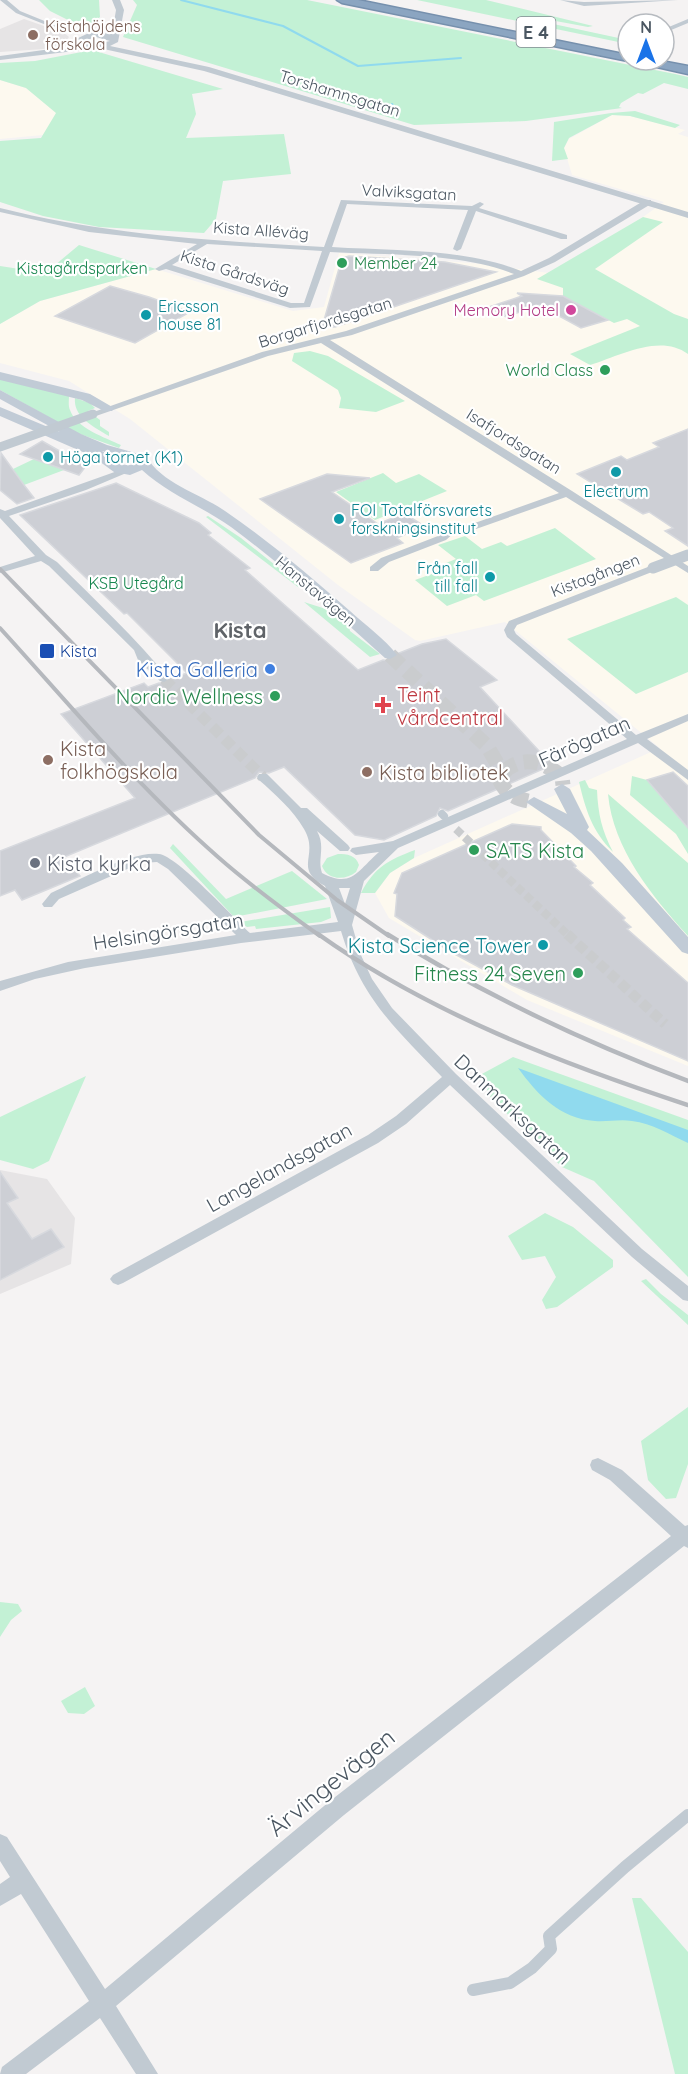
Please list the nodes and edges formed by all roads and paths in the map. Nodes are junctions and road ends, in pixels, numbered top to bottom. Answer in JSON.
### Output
{"nodes":[{"id":1,"x":3,"y":0,"type":"edge"},
{"id":2,"x":116,"y":0,"type":"edge"},
{"id":3,"x":342,"y":0,"type":"edge"},
{"id":4,"x":377,"y":0,"type":"edge"},
{"id":5,"x":563,"y":0,"type":"edge"},
{"id":6,"x":675,"y":0,"type":"edge"},
{"id":7,"x":12,"y":8,"type":"junction"},
{"id":8,"x":0,"y":11,"type":"edge"},
{"id":9,"x":115,"y":25,"type":"junction"},
{"id":10,"x":66,"y":30,"type":"junction"},
{"id":11,"x":94,"y":34,"type":"junction"},
{"id":12,"x":113,"y":40,"type":"junction"},
{"id":13,"x":80,"y":41,"type":"junction"},
{"id":14,"x":94,"y":46,"type":"junction"},
{"id":15,"x":616,"y":48,"type":"edge"},
{"id":16,"x":62,"y":51,"type":"junction"},
{"id":17,"x":126,"y":52,"type":"junction"},
{"id":18,"x":616,"y":56,"type":"edge"},
{"id":19,"x":0,"y":58,"type":"edge"},
{"id":20,"x":483,"y":202,"type":"dead end"},
{"id":21,"x":643,"y":204,"type":"junction"},
{"id":22,"x":473,"y":208,"type":"junction"},
{"id":23,"x":0,"y":210,"type":"edge"},
{"id":24,"x":688,"y":215,"type":"edge"},
{"id":25,"x":688,"y":222,"type":"edge"},
{"id":26,"x":564,"y":237,"type":"dead end"},
{"id":27,"x":205,"y":242,"type":"junction"},
{"id":28,"x":457,"y":249,"type":"dead end"},
{"id":29,"x":327,"y":250,"type":"junction"},
{"id":30,"x":521,"y":274,"type":"junction"},
{"id":31,"x":323,"y":340,"type":"junction"},
{"id":32,"x":0,"y":376,"type":"edge"},
{"id":33,"x":0,"y":394,"type":"edge"},
{"id":34,"x":108,"y":408,"type":"junction"},
{"id":35,"x":0,"y":411,"type":"edge"},
{"id":36,"x":0,"y":447,"type":"edge"},
{"id":37,"x":129,"y":456,"type":"junction"},
{"id":38,"x":144,"y":465,"type":"junction"},
{"id":39,"x":121,"y":468,"type":"junction"},
{"id":40,"x":569,"y":493,"type":"junction"},
{"id":41,"x":1,"y":512,"type":"edge"},
{"id":42,"x":240,"y":530,"type":"junction"},
{"id":43,"x":688,"y":555,"type":"edge"},
{"id":44,"x":42,"y":557,"type":"junction"},
{"id":45,"x":374,"y":569,"type":"dead end"},
{"id":46,"x":0,"y":570,"type":"edge"},
{"id":47,"x":688,"y":570,"type":"edge"},
{"id":48,"x":390,"y":655,"type":"tunnel mouth"},
{"id":49,"x":164,"y":679,"type":"tunnel mouth"},
{"id":50,"x":688,"y":717,"type":"edge"},
{"id":51,"x":637,"y":739,"type":"junction"},
{"id":52,"x":688,"y":776,"type":"edge"},
{"id":53,"x":263,"y":777,"type":"tunnel mouth"},
{"id":54,"x":288,"y":802,"type":"junction"},
{"id":55,"x":587,"y":836,"type":"junction"},
{"id":56,"x":396,"y":844,"type":"junction"},
{"id":57,"x":350,"y":849,"type":"junction"},
{"id":58,"x":317,"y":857,"type":"junction"},
{"id":59,"x":367,"y":869,"type":"junction"},
{"id":60,"x":358,"y":880,"type":"junction"},
{"id":61,"x":330,"y":883,"type":"junction"},
{"id":62,"x":48,"y":904,"type":"dead end"},
{"id":63,"x":345,"y":926,"type":"junction"},
{"id":64,"x":246,"y":937,"type":"junction"},
{"id":65,"x":688,"y":948,"type":"edge"},
{"id":66,"x":0,"y":986,"type":"edge"},
{"id":67,"x":451,"y":1078,"type":"junction"},
{"id":68,"x":118,"y":1279,"type":"dead end"},
{"id":69,"x":688,"y":1295,"type":"edge"},
{"id":70,"x":598,"y":1465,"type":"dead end"},
{"id":71,"x":687,"y":1537,"type":"edge"},
{"id":72,"x":688,"y":1815,"type":"edge"},
{"id":73,"x":0,"y":1844,"type":"edge"},
{"id":74,"x":22,"y":1881,"type":"junction"},
{"id":75,"x":0,"y":1896,"type":"edge"},
{"id":76,"x":473,"y":1990,"type":"dead end"},
{"id":77,"x":101,"y":2003,"type":"junction"},
{"id":78,"x":9,"y":2074,"type":"edge"},
{"id":79,"x":147,"y":2074,"type":"edge"}],
"edges":[{"from":1,"to":7,"type":"street"},
{"from":2,"to":9,"type":"street"},
{"from":3,"to":18,"type":"highway","number":"E 4"},
{"from":4,"to":15,"type":"highway","number":"E 4"},
{"from":5,"to":6,"type":"street"},
{"from":7,"to":8,"type":"street"},
{"from":7,"to":10,"type":"street"},
{"from":9,"to":11,"type":"street"},
{"from":9,"to":12,"type":"street"},
{"from":10,"to":11,"type":"street"},
{"from":10,"to":13,"type":"street"},
{"from":11,"to":12,"type":"street"},
{"from":11,"to":13,"type":"street"},
{"from":12,"to":14,"type":"street"},
{"from":12,"to":17,"type":"street","name":"Torshamnsgatan"},
{"from":13,"to":14,"type":"street"},
{"from":13,"to":16,"type":"street"},
{"from":14,"to":16,"type":"street"},
{"from":14,"to":17,"type":"street","name":"Torshamnsgatan"},
{"from":16,"to":19,"type":"street"},
{"from":17,"to":21,"type":"street","name":"Torshamnsgatan"},
{"from":20,"to":22,"type":"street"},
{"from":21,"to":24,"type":"street","name":"Torshamnsgatan"},
{"from":21,"to":25,"type":"street","name":"Torshamnsgatan"},
{"from":21,"to":30,"type":"street","name":"Borgarfjordsgatan"},
{"from":22,"to":26,"type":"street","name":"Valviksgatan"},
{"from":22,"to":28,"type":"street"},
{"from":22,"to":29,"type":"street","name":"Valviksgatan"},
{"from":23,"to":27,"type":"street","name":"Kista Alléväg"},
{"from":27,"to":29,"type":"street","name":"Kista Alléväg"},
{"from":27,"to":29,"type":"street","name":"Kista Gårdsväg"},
{"from":29,"to":30,"type":"street","name":"Kista Alléväg"},
{"from":30,"to":31,"type":"street","name":"Borgarfjordsgatan"},
{"from":31,"to":34,"type":"street","name":"Borgarfjordsgatan"},
{"from":31,"to":40,"type":"street","name":"Isafjordsgatan"},
{"from":32,"to":34,"type":"main road"},
{"from":33,"to":37,"type":"main road","name":"Hanstavägen"},
{"from":34,"to":36,"type":"street","name":"Borgarfjordsgatan","bridge":true},
{"from":35,"to":39,"type":"main road","name":"Hanstavägen"},
{"from":37,"to":38,"type":"main road","name":"Hanstavägen"},
{"from":37,"to":39,"type":"main road"},
{"from":38,"to":39,"type":"main road"},
{"from":38,"to":42,"type":"main road","name":"Hanstavägen"},
{"from":39,"to":41,"type":"street"},
{"from":39,"to":42,"type":"main road","name":"Hanstavägen"},
{"from":40,"to":45,"type":"street"},
{"from":40,"to":47,"type":"street","name":"Isafjordsgatan"},
{"from":41,"to":44,"type":"street"},
{"from":42,"to":48,"type":"main road","name":"Hanstavägen"},
{"from":43,"to":51,"type":"street","name":"Kistagången","bridge":true},
{"from":44,"to":46,"type":"street"},
{"from":44,"to":49,"type":"street"},
{"from":50,"to":51,"type":"street","name":"Färögatan"},
{"from":51,"to":52,"type":"street"},
{"from":51,"to":56,"type":"street","name":"Färögatan"},
{"from":53,"to":54,"type":"street","name":"Danmarksgatan"},
{"from":54,"to":57,"type":"street","name":"Danmarksgatan"},
{"from":54,"to":58,"type":"street","name":"Danmarksgatan"},
{"from":55,"to":55,"type":"main road"},
{"from":55,"to":65,"type":"main road"},
{"from":56,"to":57,"type":"street","name":"Färögatan"},
{"from":56,"to":59,"type":"street","name":"Färögatan"},
{"from":57,"to":58,"type":"street"},
{"from":57,"to":59,"type":"street","name":"Danmarksgatan"},
{"from":58,"to":61,"type":"street","name":"Danmarksgatan"},
{"from":59,"to":60,"type":"street"},
{"from":60,"to":61,"type":"street"},
{"from":60,"to":63,"type":"street"},
{"from":61,"to":63,"type":"street","name":"Danmarksgatan"},
{"from":62,"to":64,"type":"street"},
{"from":63,"to":64,"type":"street","name":"Helsingörsgatan"},
{"from":63,"to":67,"type":"street","name":"Danmarksgatan"},
{"from":64,"to":66,"type":"street","name":"Helsingörsgatan"},
{"from":67,"to":68,"type":"street","name":"Langelandsgatan"},
{"from":67,"to":69,"type":"street","name":"Danmarksgatan"},
{"from":70,"to":71,"type":"street"},
{"from":71,"to":77,"type":"street","name":"Ärvingevägen"},
{"from":72,"to":76,"type":"street"},
{"from":73,"to":74,"type":"street"},
{"from":74,"to":75,"type":"street"},
{"from":74,"to":77,"type":"street"},
{"from":77,"to":78,"type":"street","name":"Ärvingevägen"},
{"from":77,"to":79,"type":"street"}]}
